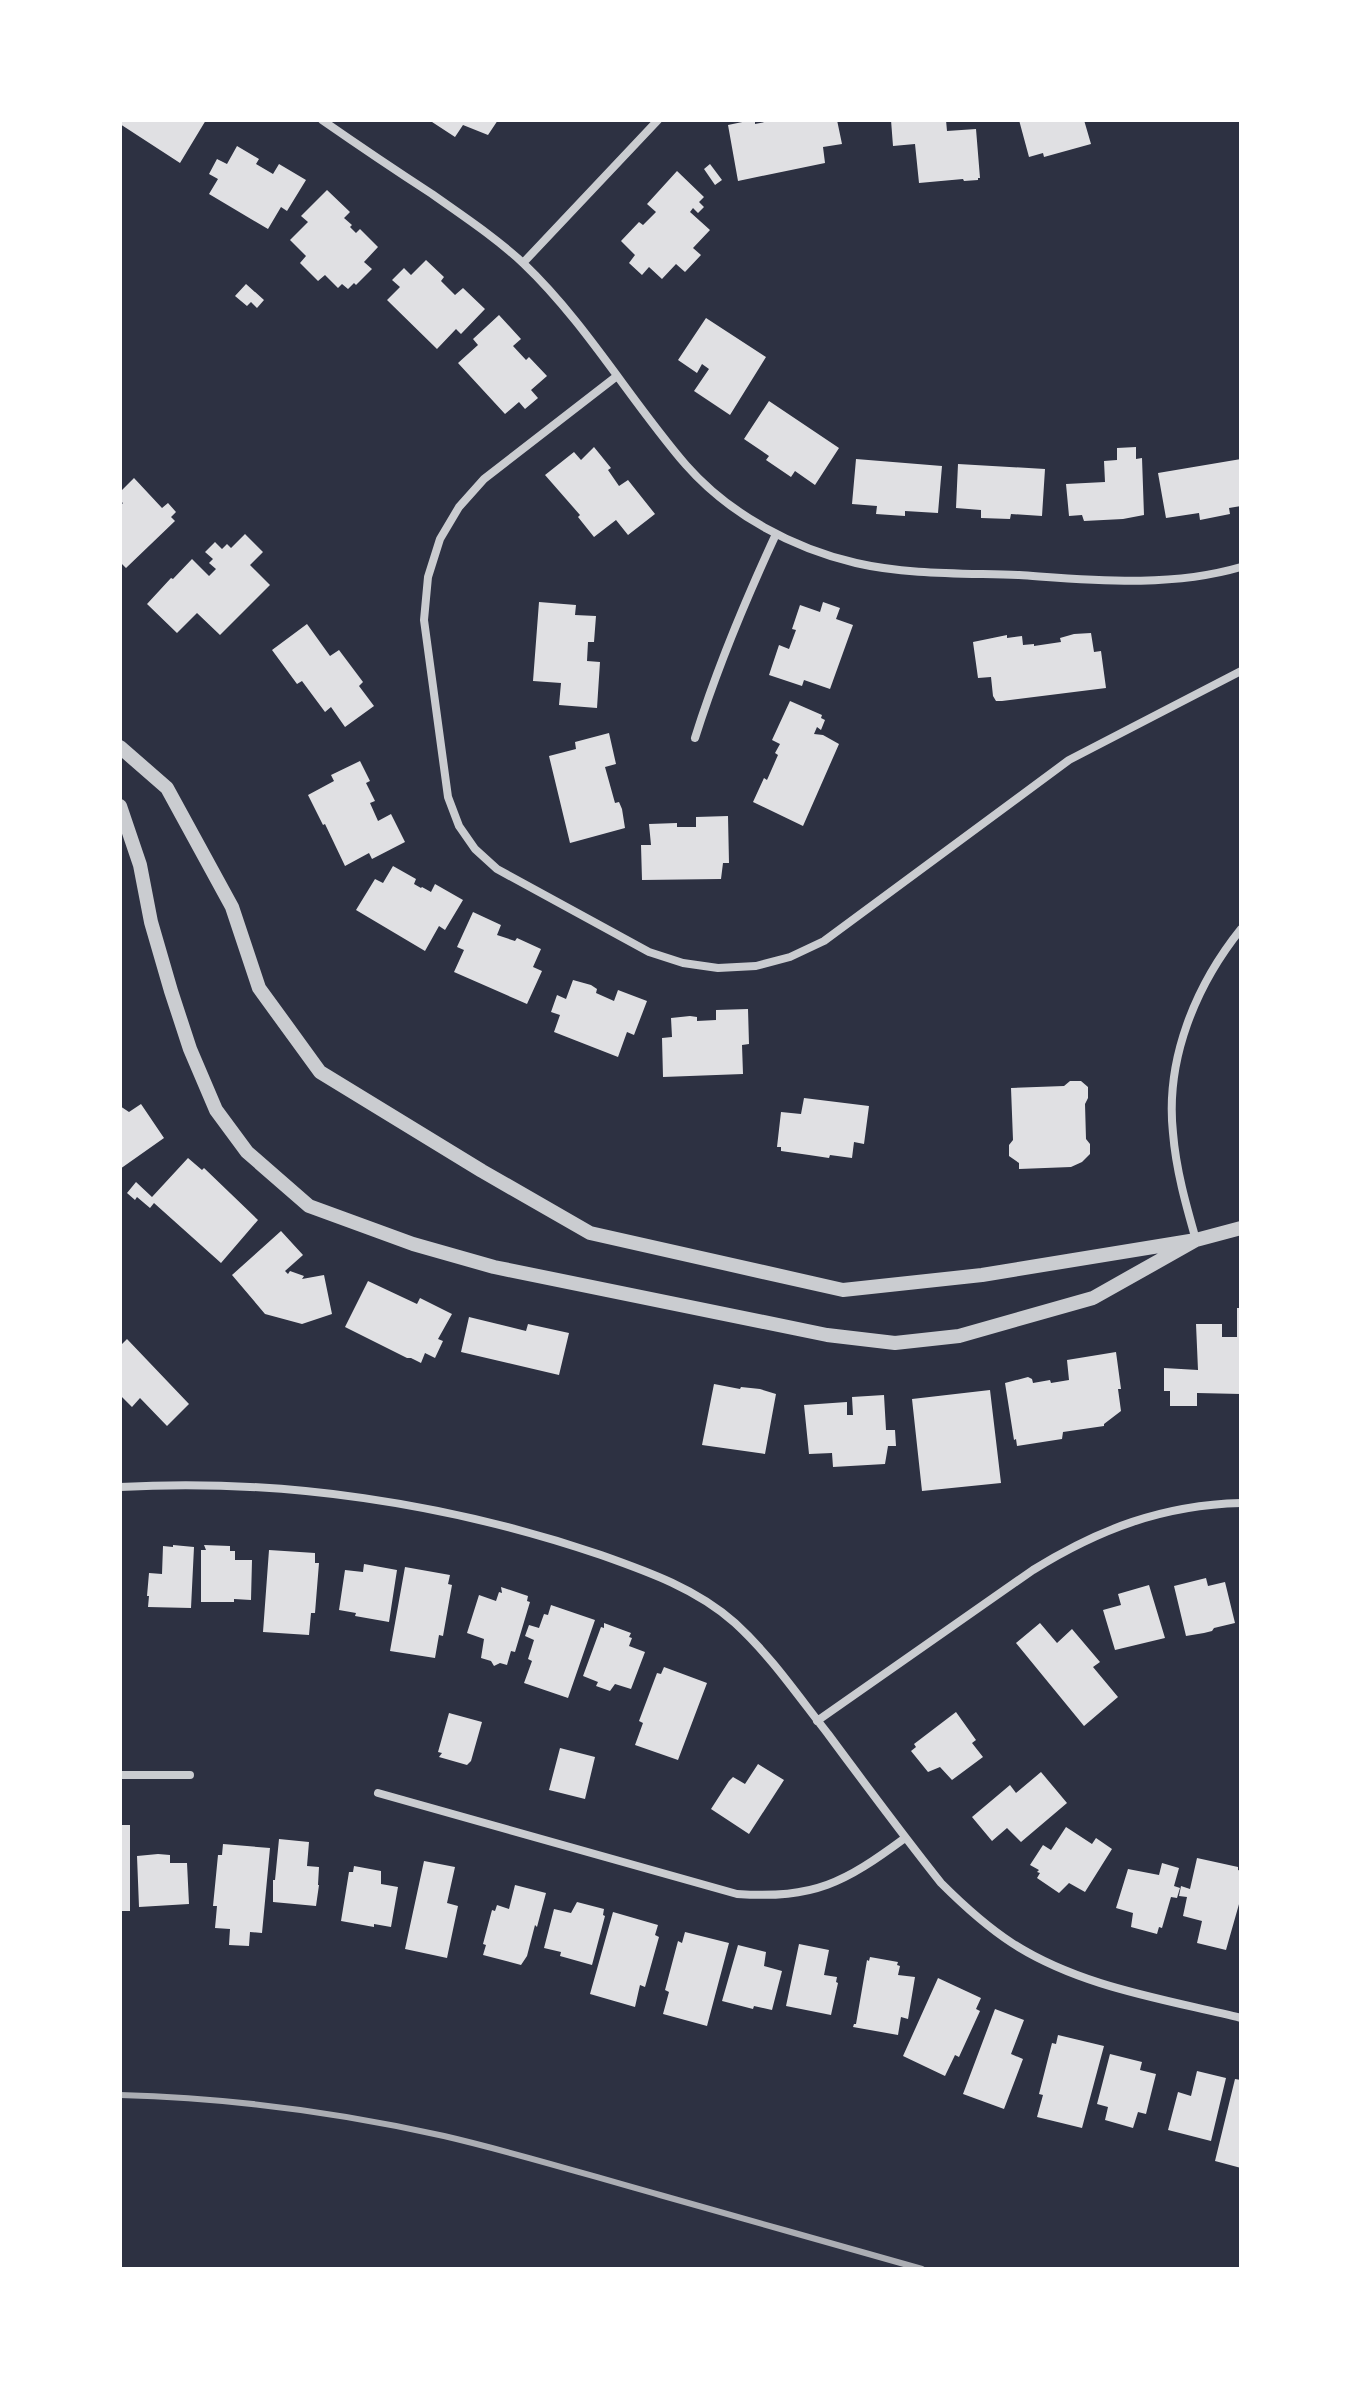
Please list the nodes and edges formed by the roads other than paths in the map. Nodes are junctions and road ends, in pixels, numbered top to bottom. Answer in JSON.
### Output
{"nodes":[{"id":1,"x":322,"y":120,"type":"edge"},
{"id":2,"x":658,"y":120,"type":"edge"},
{"id":3,"x":523,"y":263,"type":"junction"},
{"id":4,"x":617,"y":376,"type":"junction"},
{"id":5,"x":776,"y":534,"type":"junction"},
{"id":6,"x":1241,"y":567,"type":"edge"},
{"id":7,"x":1241,"y":671,"type":"edge"},
{"id":8,"x":695,"y":738,"type":"dead end"},
{"id":9,"x":120,"y":747,"type":"edge"},
{"id":10,"x":120,"y":806,"type":"edge"},
{"id":11,"x":1241,"y":929,"type":"edge"},
{"id":12,"x":1241,"y":1228,"type":"edge"},
{"id":13,"x":1196,"y":1240,"type":"junction"},
{"id":14,"x":120,"y":1487,"type":"edge"},
{"id":15,"x":1241,"y":1503,"type":"edge"},
{"id":16,"x":817,"y":1721,"type":"junction"},
{"id":17,"x":120,"y":1775,"type":"edge"},
{"id":18,"x":190,"y":1775,"type":"dead end"},
{"id":19,"x":378,"y":1793,"type":"dead end"},
{"id":20,"x":905,"y":1838,"type":"junction"},
{"id":21,"x":1241,"y":2018,"type":"edge"}],
"edges":[{"from":1,"to":3,"type":"street"},
{"from":2,"to":3,"type":"street"},
{"from":3,"to":4,"type":"street"},
{"from":4,"to":5,"type":"street"},
{"from":4,"to":7,"type":"street"},
{"from":5,"to":6,"type":"street"},
{"from":5,"to":8,"type":"street"},
{"from":9,"to":13,"type":"street"},
{"from":10,"to":13,"type":"street"},
{"from":11,"to":13,"type":"street"},
{"from":12,"to":13,"type":"street"},
{"from":14,"to":16,"type":"street"},
{"from":15,"to":16,"type":"street"},
{"from":16,"to":20,"type":"street"},
{"from":17,"to":18,"type":"street"},
{"from":19,"to":20,"type":"street"},
{"from":20,"to":21,"type":"street"}]}
